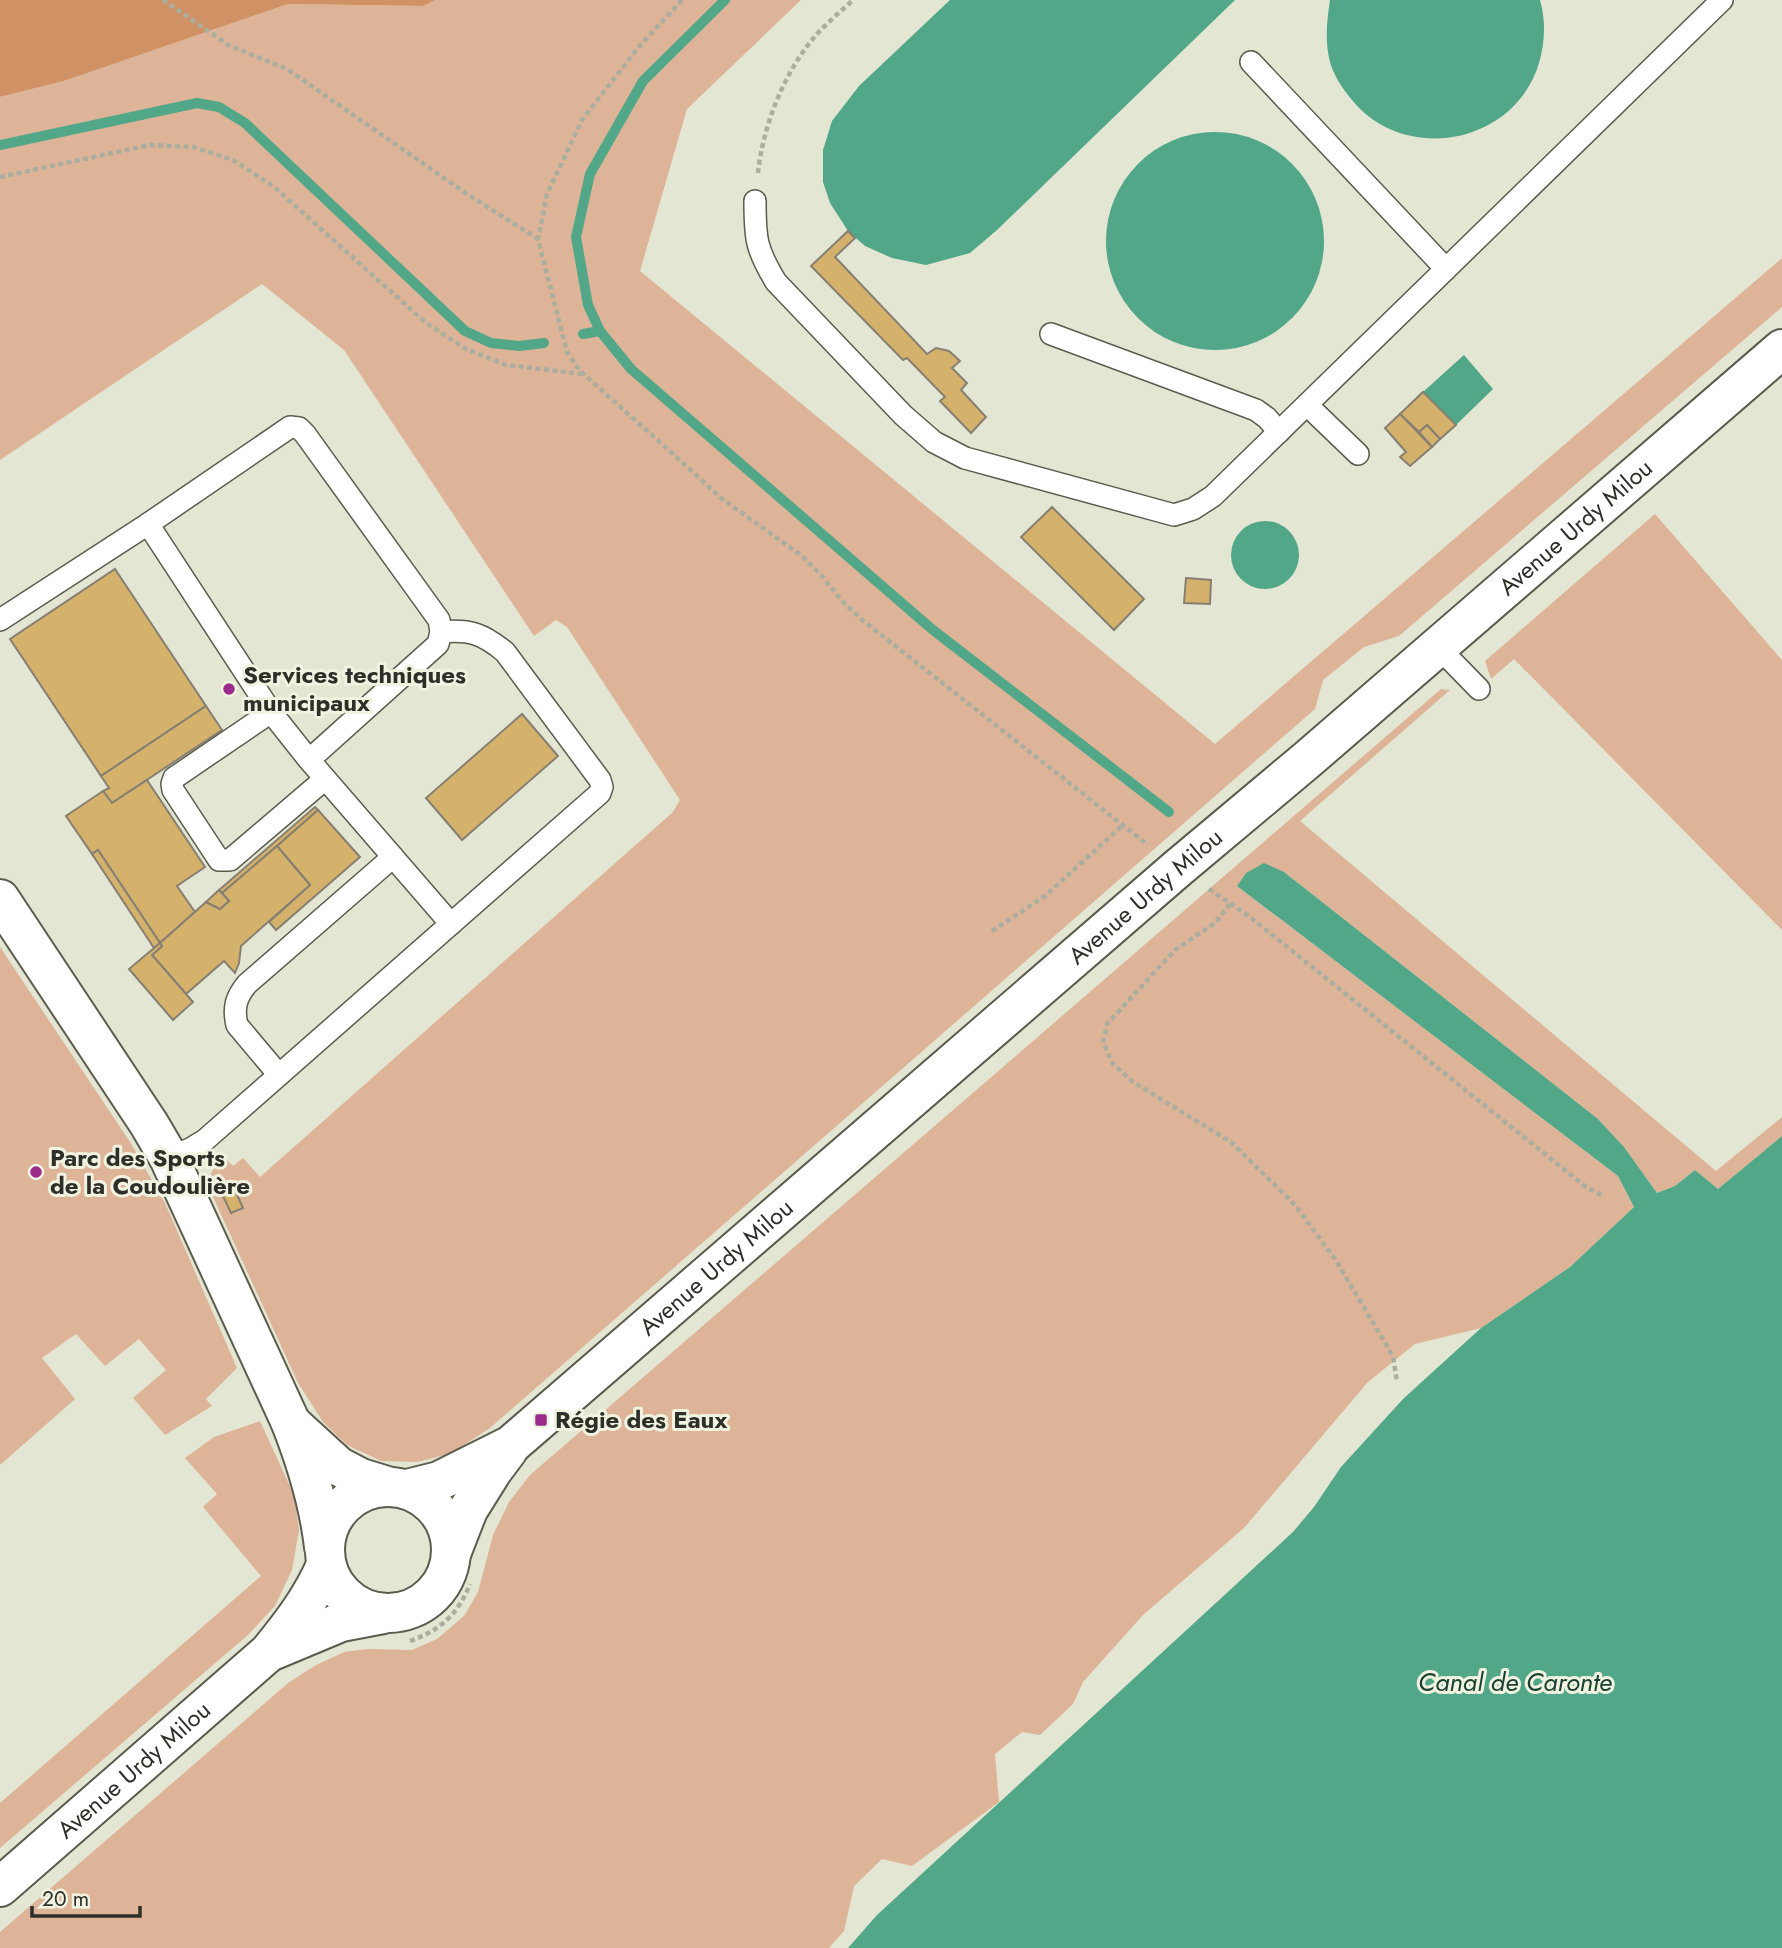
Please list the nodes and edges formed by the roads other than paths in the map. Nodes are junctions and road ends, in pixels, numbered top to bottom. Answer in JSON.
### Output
{"nodes":[{"id":1,"x":1722,"y":0,"type":"edge"},
{"id":2,"x":1251,"y":62,"type":"dead end"},
{"id":3,"x":755,"y":201,"type":"road end"},
{"id":4,"x":1446,"y":269,"type":"junction"},
{"id":5,"x":1051,"y":334,"type":"dead end"},
{"id":6,"x":1782,"y":349,"type":"edge"},
{"id":7,"x":1307,"y":405,"type":"junction"},
{"id":8,"x":1279,"y":432,"type":"junction"},
{"id":9,"x":1358,"y":454,"type":"dead end"},
{"id":10,"x":148,"y":524,"type":"junction"},
{"id":11,"x":0,"y":620,"type":"edge"},
{"id":12,"x":441,"y":632,"type":"junction"},
{"id":13,"x":1438,"y":647,"type":"junction"},
{"id":14,"x":1479,"y":689,"type":"dead end"},
{"id":15,"x":271,"y":712,"type":"junction"},
{"id":16,"x":309,"y":760,"type":"junction"},
{"id":17,"x":325,"y":779,"type":"junction"},
{"id":18,"x":393,"y":857,"type":"junction"},
{"id":19,"x":0,"y":899,"type":"edge"},
{"id":20,"x":451,"y":924,"type":"junction"},
{"id":21,"x":279,"y":1075,"type":"junction"},
{"id":22,"x":169,"y":1158,"type":"junction"},
{"id":23,"x":291,"y":1423,"type":"junction"},
{"id":24,"x":511,"y":1445,"type":"junction"},
{"id":25,"x":397,"y":1488,"type":"junction"},
{"id":26,"x":452,"y":1551,"type":"junction"},
{"id":27,"x":325,"y":1556,"type":"junction"},
{"id":28,"x":383,"y":1614,"type":"junction"},
{"id":29,"x":269,"y":1652,"type":"junction"},
{"id":30,"x":0,"y":1887,"type":"edge"}],
"edges":[{"from":1,"to":4,"type":"lane"},
{"from":2,"to":4,"type":"lane"},
{"from":3,"to":8,"type":"lane"},
{"from":4,"to":7,"type":"lane"},
{"from":5,"to":8,"type":"lane"},
{"from":6,"to":13,"type":"street","name":"Avenue Urdy Milou"},
{"from":7,"to":8,"type":"lane"},
{"from":7,"to":9,"type":"lane"},
{"from":10,"to":11,"type":"lane"},
{"from":10,"to":12,"type":"lane"},
{"from":10,"to":15,"type":"lane"},
{"from":12,"to":16,"type":"lane"},
{"from":12,"to":20,"type":"lane"},
{"from":13,"to":14,"type":"lane"},
{"from":13,"to":24,"type":"street","name":"Avenue Urdy Milou"},
{"from":15,"to":16,"type":"lane"},
{"from":15,"to":17,"type":"lane"},
{"from":16,"to":17,"type":"lane"},
{"from":17,"to":18,"type":"lane"},
{"from":18,"to":20,"type":"lane"},
{"from":18,"to":21,"type":"lane"},
{"from":19,"to":22,"type":"street"},
{"from":20,"to":21,"type":"lane"},
{"from":21,"to":22,"type":"lane"},
{"from":22,"to":23,"type":"street"},
{"from":23,"to":25,"type":"street"},
{"from":23,"to":27,"type":"street"},
{"from":24,"to":25,"type":"street","name":"Avenue Urdy Milou"},
{"from":24,"to":26,"type":"street","name":"Avenue Urdy Milou"},
{"from":25,"to":26,"type":"street"},
{"from":25,"to":27,"type":"street"},
{"from":26,"to":28,"type":"street"},
{"from":27,"to":28,"type":"street"},
{"from":27,"to":29,"type":"street","name":"Avenue Urdy Milou"},
{"from":28,"to":29,"type":"street","name":"Avenue Urdy Milou"},
{"from":29,"to":30,"type":"street","name":"Avenue Urdy Milou"}]}
